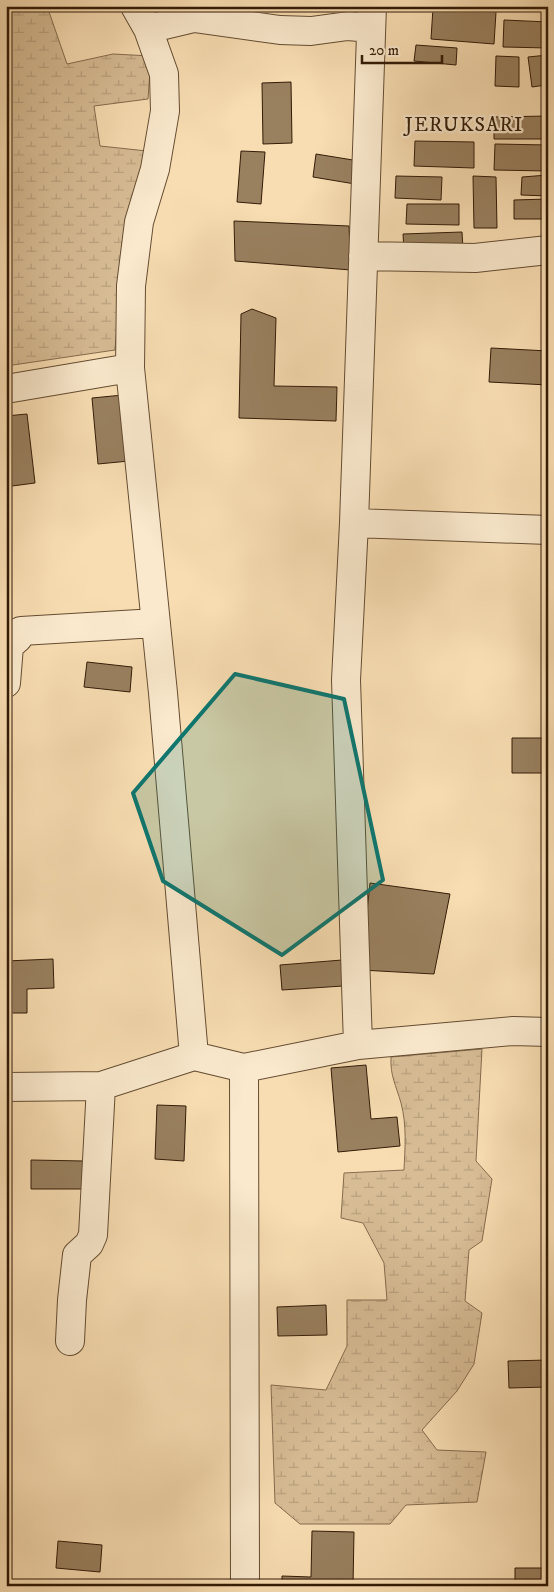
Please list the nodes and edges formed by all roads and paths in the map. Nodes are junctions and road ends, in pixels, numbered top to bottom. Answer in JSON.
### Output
{"nodes":[{"id":1,"x":372,"y":17,"type":"edge"},
{"id":2,"x":142,"y":18,"type":"edge"},
{"id":3,"x":548,"y":250,"type":"edge"},
{"id":4,"x":363,"y":256,"type":"junction"},
{"id":5,"x":130,"y":368,"type":"junction"},
{"id":6,"x":6,"y":388,"type":"edge"},
{"id":7,"x":354,"y":523,"type":"junction"},
{"id":8,"x":548,"y":530,"type":"edge"},
{"id":9,"x":156,"y":624,"type":"junction"},
{"id":10,"x":6,"y":683,"type":"edge"},
{"id":11,"x":548,"y":1032,"type":"edge"},
{"id":12,"x":358,"y":1045,"type":"junction"},
{"id":13,"x":194,"y":1056,"type":"junction"},
{"id":14,"x":244,"y":1068,"type":"junction"},
{"id":15,"x":100,"y":1086,"type":"junction"},
{"id":16,"x":6,"y":1087,"type":"edge"},
{"id":17,"x":70,"y":1341,"type":"dead end"},
{"id":18,"x":245,"y":1586,"type":"edge"}],
"edges":[{"from":1,"to":2,"type":"street"},
{"from":1,"to":4,"type":"street"},
{"from":2,"to":5,"type":"street"},
{"from":3,"to":4,"type":"street"},
{"from":4,"to":7,"type":"street"},
{"from":5,"to":6,"type":"street"},
{"from":5,"to":9,"type":"street"},
{"from":7,"to":8,"type":"street"},
{"from":7,"to":12,"type":"street"},
{"from":9,"to":10,"type":"street"},
{"from":9,"to":13,"type":"street"},
{"from":11,"to":12,"type":"street"},
{"from":12,"to":14,"type":"street"},
{"from":13,"to":14,"type":"street"},
{"from":13,"to":15,"type":"street"},
{"from":14,"to":18,"type":"street"},
{"from":15,"to":16,"type":"street"},
{"from":15,"to":17,"type":"street"}]}
